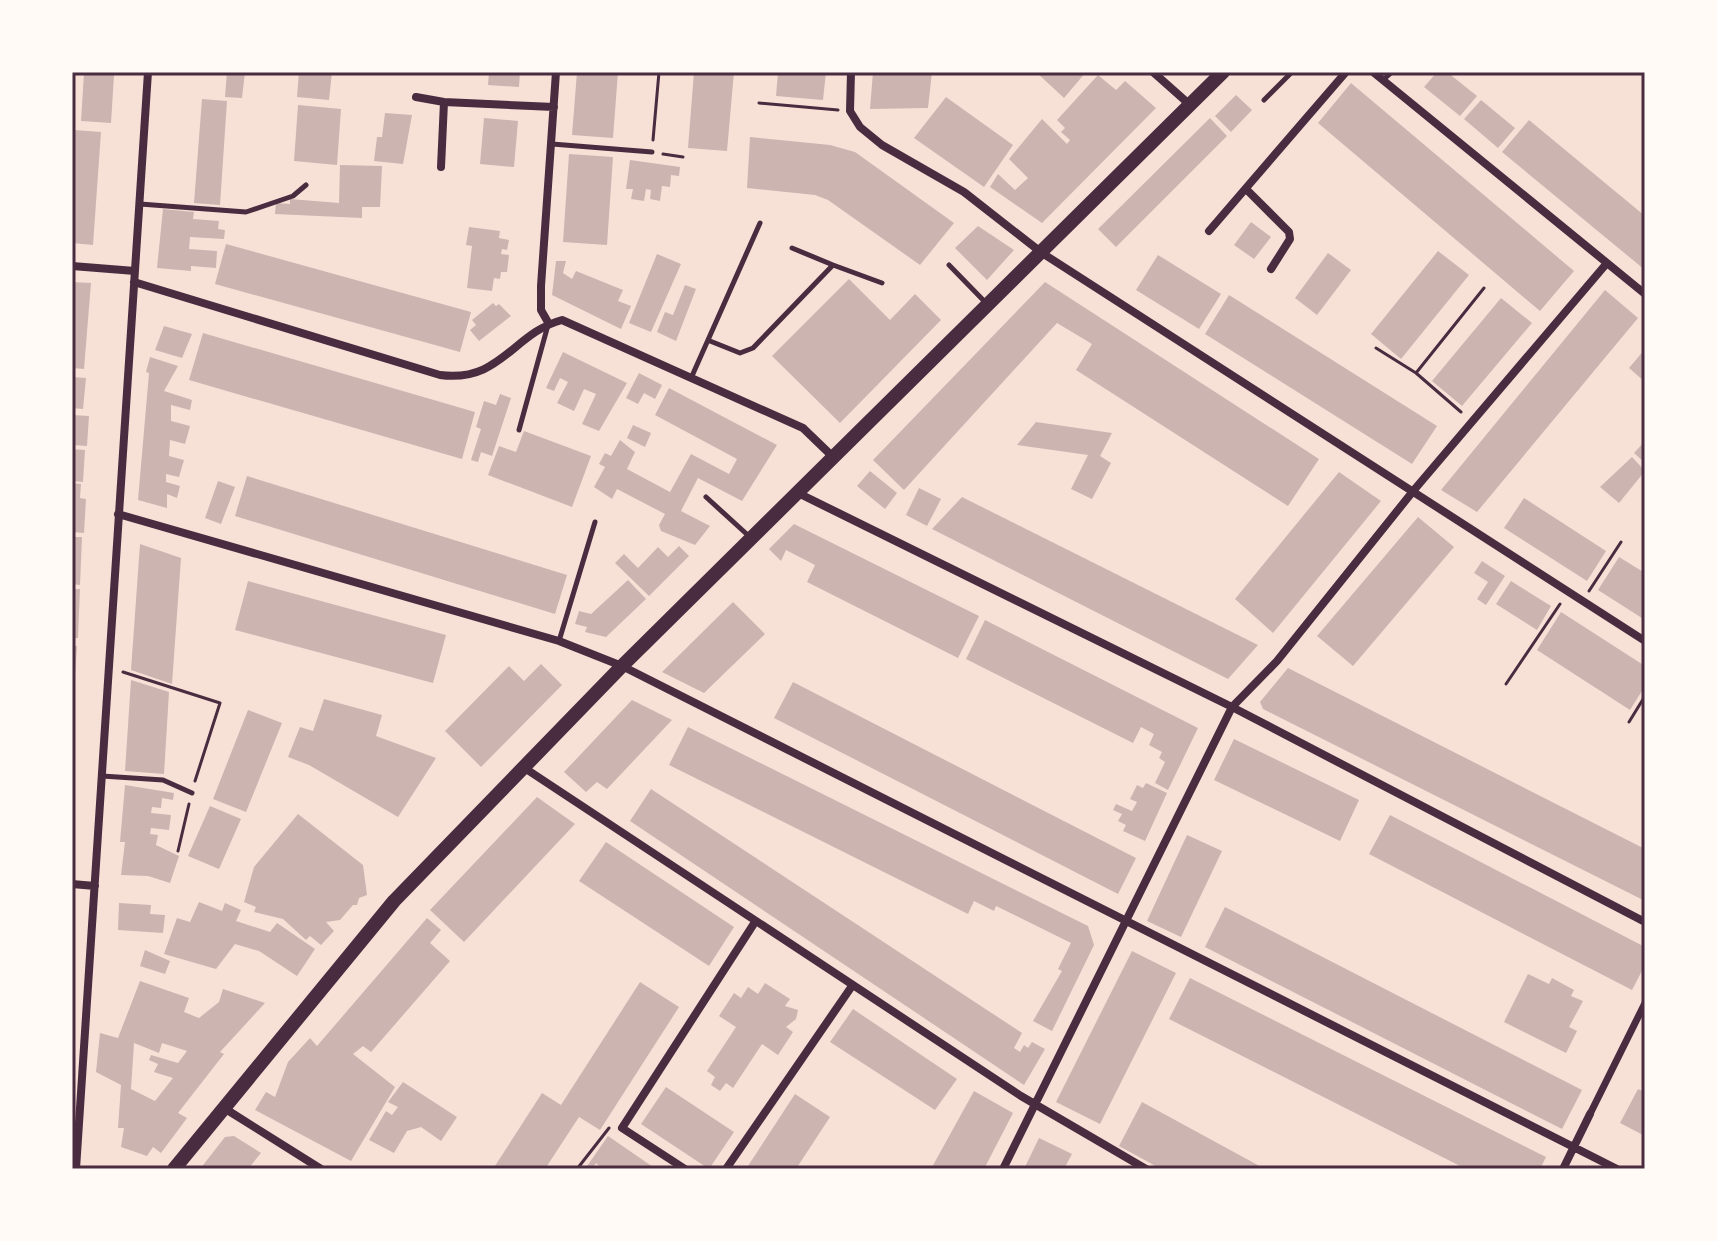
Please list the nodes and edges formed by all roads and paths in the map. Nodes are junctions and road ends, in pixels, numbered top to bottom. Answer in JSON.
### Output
{"nodes":[{"id":1,"x":148,"y":72,"type":"edge"},
{"id":2,"x":556,"y":72,"type":"edge"},
{"id":3,"x":659,"y":72,"type":"edge"},
{"id":4,"x":851,"y":72,"type":"edge"},
{"id":5,"x":1153,"y":72,"type":"edge"},
{"id":6,"x":1223,"y":72,"type":"edge"},
{"id":7,"x":1292,"y":72,"type":"edge"},
{"id":8,"x":1346,"y":72,"type":"edge"},
{"id":9,"x":1373,"y":72,"type":"edge"},
{"id":10,"x":1392,"y":72,"type":"edge"},
{"id":11,"x":1383,"y":80,"type":"junction"},
{"id":12,"x":416,"y":97,"type":"dead end"},
{"id":13,"x":1264,"y":100,"type":"dead end"},
{"id":14,"x":444,"y":102,"type":"junction"},
{"id":15,"x":759,"y":103,"type":"dead end"},
{"id":16,"x":1189,"y":104,"type":"junction"},
{"id":17,"x":554,"y":107,"type":"junction"},
{"id":18,"x":850,"y":111,"type":"junction"},
{"id":19,"x":551,"y":144,"type":"junction"},
{"id":20,"x":652,"y":152,"type":"junction"},
{"id":21,"x":683,"y":157,"type":"dead end"},
{"id":22,"x":441,"y":167,"type":"dead end"},
{"id":23,"x":306,"y":185,"type":"dead end"},
{"id":24,"x":1246,"y":189,"type":"junction"},
{"id":25,"x":139,"y":204,"type":"junction"},
{"id":26,"x":760,"y":223,"type":"dead end"},
{"id":27,"x":1209,"y":231,"type":"dead end"},
{"id":28,"x":792,"y":248,"type":"dead end"},
{"id":29,"x":1042,"y":253,"type":"junction"},
{"id":30,"x":1607,"y":263,"type":"junction"},
{"id":31,"x":833,"y":265,"type":"junction"},
{"id":32,"x":949,"y":265,"type":"dead end"},
{"id":33,"x":72,"y":266,"type":"edge"},
{"id":34,"x":1271,"y":269,"type":"dead end"},
{"id":35,"x":135,"y":271,"type":"junction"},
{"id":36,"x":134,"y":282,"type":"junction"},
{"id":37,"x":882,"y":283,"type":"dead end"},
{"id":38,"x":1484,"y":288,"type":"dead end"},
{"id":39,"x":1645,"y":294,"type":"edge"},
{"id":40,"x":988,"y":305,"type":"junction"},
{"id":41,"x":549,"y":324,"type":"junction"},
{"id":42,"x":710,"y":341,"type":"junction"},
{"id":43,"x":1376,"y":348,"type":"dead end"},
{"id":44,"x":1416,"y":373,"type":"junction"},
{"id":45,"x":692,"y":376,"type":"junction"},
{"id":46,"x":1461,"y":412,"type":"dead end"},
{"id":47,"x":519,"y":430,"type":"dead end"},
{"id":48,"x":832,"y":456,"type":"junction"},
{"id":49,"x":1414,"y":490,"type":"junction"},
{"id":50,"x":798,"y":493,"type":"junction"},
{"id":51,"x":706,"y":497,"type":"dead end"},
{"id":52,"x":118,"y":514,"type":"junction"},
{"id":53,"x":595,"y":522,"type":"dead end"},
{"id":54,"x":752,"y":539,"type":"junction"},
{"id":55,"x":1621,"y":542,"type":"dead end"},
{"id":56,"x":1566,"y":591,"type":"junction"},
{"id":57,"x":1582,"y":600,"type":"junction"},
{"id":58,"x":559,"y":641,"type":"junction"},
{"id":59,"x":1645,"y":641,"type":"edge"},
{"id":60,"x":622,"y":666,"type":"junction"},
{"id":61,"x":123,"y":672,"type":"dead end"},
{"id":62,"x":1506,"y":684,"type":"dead end"},
{"id":63,"x":1645,"y":696,"type":"edge"},
{"id":64,"x":1232,"y":707,"type":"junction"},
{"id":65,"x":1629,"y":722,"type":"dead end"},
{"id":66,"x":523,"y":767,"type":"junction"},
{"id":67,"x":102,"y":776,"type":"junction"},
{"id":68,"x":192,"y":793,"type":"junction"},
{"id":69,"x":178,"y":851,"type":"dead end"},
{"id":70,"x":72,"y":884,"type":"edge"},
{"id":71,"x":95,"y":886,"type":"junction"},
{"id":72,"x":1125,"y":919,"type":"junction"},
{"id":73,"x":755,"y":922,"type":"junction"},
{"id":74,"x":1645,"y":922,"type":"edge"},
{"id":75,"x":852,"y":986,"type":"junction"},
{"id":76,"x":1645,"y":1003,"type":"edge"},
{"id":77,"x":1034,"y":1104,"type":"junction"},
{"id":78,"x":223,"y":1108,"type":"junction"},
{"id":79,"x":1590,"y":1114,"type":"joint"},
{"id":80,"x":628,"y":1120,"type":"junction"},
{"id":81,"x":1573,"y":1149,"type":"junction"},
{"id":82,"x":316,"y":1168,"type":"edge"},
{"id":83,"x":76,"y":1169,"type":"edge"},
{"id":84,"x":174,"y":1169,"type":"edge"},
{"id":85,"x":577,"y":1169,"type":"edge"},
{"id":86,"x":685,"y":1169,"type":"edge"},
{"id":87,"x":726,"y":1169,"type":"edge"},
{"id":88,"x":1003,"y":1169,"type":"edge"},
{"id":89,"x":1146,"y":1169,"type":"edge"},
{"id":90,"x":1563,"y":1169,"type":"edge"},
{"id":91,"x":1617,"y":1169,"type":"edge"}],
"edges":[{"from":1,"to":25,"type":"street"},
{"from":2,"to":17,"type":"street"},
{"from":3,"to":20,"type":"path"},
{"from":4,"to":18,"type":"street"},
{"from":5,"to":16,"type":"street"},
{"from":6,"to":16,"type":"main road"},
{"from":7,"to":13,"type":"lane"},
{"from":8,"to":24,"type":"street"},
{"from":9,"to":11,"type":"street"},
{"from":10,"to":11,"type":"lane"},
{"from":11,"to":30,"type":"street"},
{"from":12,"to":14,"type":"street"},
{"from":14,"to":17,"type":"street"},
{"from":14,"to":22,"type":"street"},
{"from":15,"to":18,"type":"path"},
{"from":16,"to":29,"type":"main road"},
{"from":17,"to":19,"type":"street"},
{"from":18,"to":29,"type":"street"},
{"from":19,"to":20,"type":"lane"},
{"from":19,"to":41,"type":"street"},
{"from":20,"to":21,"type":"path"},
{"from":23,"to":25,"type":"lane"},
{"from":24,"to":27,"type":"street"},
{"from":24,"to":34,"type":"street"},
{"from":25,"to":35,"type":"street"},
{"from":26,"to":42,"type":"lane"},
{"from":28,"to":31,"type":"lane"},
{"from":29,"to":40,"type":"main road"},
{"from":29,"to":49,"type":"street"},
{"from":30,"to":39,"type":"street"},
{"from":30,"to":49,"type":"street"},
{"from":31,"to":37,"type":"lane"},
{"from":31,"to":42,"type":"lane"},
{"from":32,"to":40,"type":"lane"},
{"from":33,"to":35,"type":"street"},
{"from":35,"to":36,"type":"street"},
{"from":36,"to":41,"type":"street"},
{"from":36,"to":52,"type":"street"},
{"from":38,"to":44,"type":"path"},
{"from":40,"to":48,"type":"main road"},
{"from":41,"to":45,"type":"street"},
{"from":41,"to":47,"type":"lane"},
{"from":42,"to":45,"type":"lane"},
{"from":43,"to":44,"type":"path"},
{"from":44,"to":46,"type":"path"},
{"from":45,"to":48,"type":"street"},
{"from":48,"to":50,"type":"main road"},
{"from":49,"to":56,"type":"street"},
{"from":49,"to":64,"type":"street"},
{"from":50,"to":54,"type":"main road"},
{"from":50,"to":64,"type":"street"},
{"from":51,"to":54,"type":"lane"},
{"from":52,"to":58,"type":"street"},
{"from":52,"to":67,"type":"street"},
{"from":53,"to":58,"type":"lane"},
{"from":54,"to":60,"type":"main road"},
{"from":55,"to":57,"type":"path"},
{"from":56,"to":57,"type":"street"},
{"from":56,"to":62,"type":"path"},
{"from":57,"to":59,"type":"street"},
{"from":58,"to":60,"type":"street"},
{"from":60,"to":66,"type":"main road"},
{"from":60,"to":72,"type":"street"},
{"from":61,"to":68,"type":"path"},
{"from":63,"to":65,"type":"path"},
{"from":64,"to":72,"type":"street"},
{"from":64,"to":74,"type":"street"},
{"from":66,"to":73,"type":"street"},
{"from":66,"to":78,"type":"main road"},
{"from":67,"to":68,"type":"lane"},
{"from":67,"to":71,"type":"street"},
{"from":68,"to":69,"type":"path"},
{"from":70,"to":71,"type":"street"},
{"from":71,"to":83,"type":"street"},
{"from":72,"to":77,"type":"street"},
{"from":72,"to":81,"type":"street"},
{"from":73,"to":75,"type":"street"},
{"from":73,"to":80,"type":"street"},
{"from":75,"to":77,"type":"street"},
{"from":75,"to":87,"type":"street"},
{"from":76,"to":79,"type":"street"},
{"from":77,"to":88,"type":"street"},
{"from":77,"to":89,"type":"street"},
{"from":78,"to":82,"type":"street"},
{"from":78,"to":84,"type":"main road"},
{"from":79,"to":81,"type":"street"},
{"from":80,"to":85,"type":"path"},
{"from":80,"to":86,"type":"street"},
{"from":81,"to":90,"type":"street"},
{"from":81,"to":91,"type":"street"}]}
